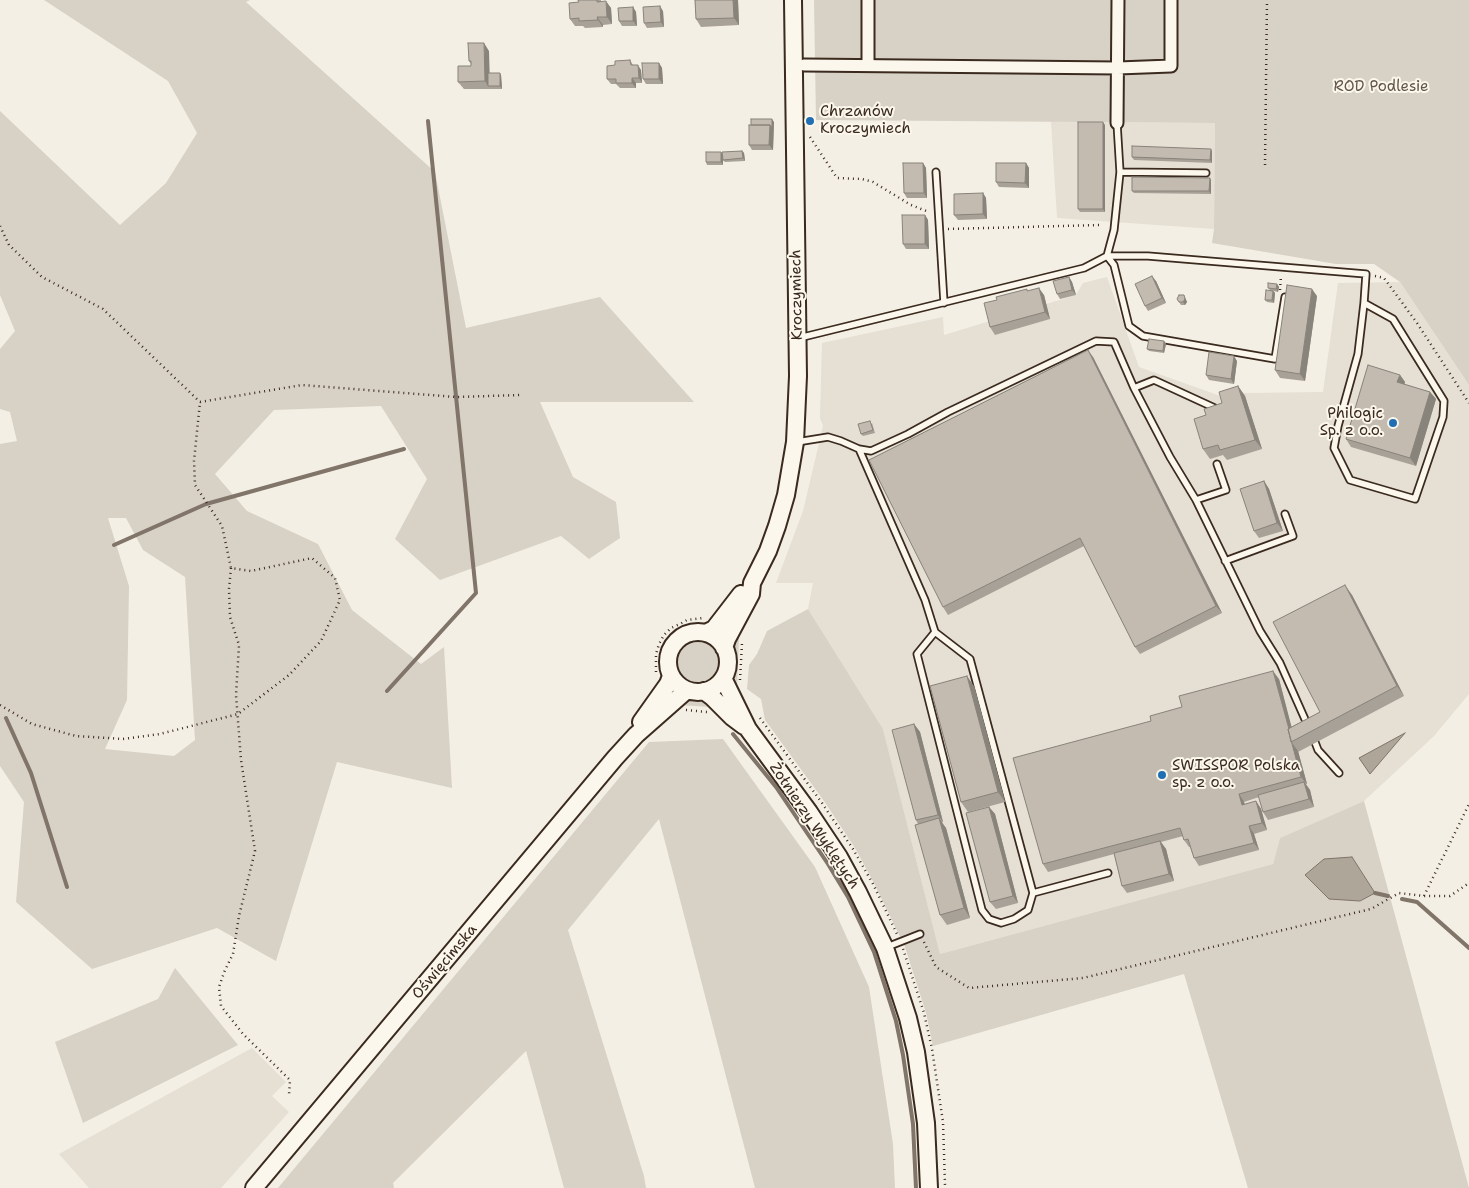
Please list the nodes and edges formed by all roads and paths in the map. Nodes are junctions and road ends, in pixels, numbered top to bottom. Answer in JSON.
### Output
{"nodes":[{"id":1,"x":793,"y":0,"type":"edge"},
{"id":2,"x":868,"y":0,"type":"edge"},
{"id":3,"x":1118,"y":0,"type":"edge"},
{"id":4,"x":1171,"y":0,"type":"edge"},
{"id":5,"x":1267,"y":0,"type":"edge"},
{"id":6,"x":804,"y":65,"type":"dead end"},
{"id":7,"x":868,"y":66,"type":"junction"},
{"id":8,"x":1118,"y":68,"type":"junction"},
{"id":9,"x":1117,"y":122,"type":"joint"},
{"id":10,"x":810,"y":138,"type":"dead end"},
{"id":11,"x":1265,"y":165,"type":"dead end"},
{"id":12,"x":936,"y":172,"type":"dead end"},
{"id":13,"x":1120,"y":172,"type":"junction"},
{"id":14,"x":1206,"y":173,"type":"dead end"},
{"id":15,"x":939,"y":216,"type":"junction"},
{"id":16,"x":1099,"y":225,"type":"dead end"},
{"id":17,"x":0,"y":226,"type":"edge"},
{"id":18,"x":939,"y":229,"type":"junction"},
{"id":19,"x":1107,"y":256,"type":"junction"},
{"id":20,"x":1282,"y":267,"type":"junction"},
{"id":21,"x":1366,"y":274,"type":"junction"},
{"id":22,"x":1285,"y":296,"type":"joint"},
{"id":23,"x":944,"y":303,"type":"junction"},
{"id":24,"x":1364,"y":303,"type":"junction"},
{"id":25,"x":797,"y":338,"type":"junction"},
{"id":26,"x":1134,"y":388,"type":"junction"},
{"id":27,"x":521,"y":396,"type":"dead end"},
{"id":28,"x":200,"y":402,"type":"junction"},
{"id":29,"x":1469,"y":403,"type":"edge"},
{"id":30,"x":1218,"y":410,"type":"edge"},
{"id":31,"x":795,"y":442,"type":"junction"},
{"id":32,"x":859,"y":449,"type":"junction"},
{"id":33,"x":1217,"y":464,"type":"dead end"},
{"id":34,"x":1196,"y":500,"type":"junction"},
{"id":35,"x":1286,"y":514,"type":"dead end"},
{"id":36,"x":1225,"y":561,"type":"junction"},
{"id":37,"x":231,"y":568,"type":"junction"},
{"id":38,"x":752,"y":583,"type":"junction"},
{"id":39,"x":707,"y":625,"type":"junction"},
{"id":40,"x":935,"y":632,"type":"junction"},
{"id":41,"x":724,"y":648,"type":"junction"},
{"id":42,"x":671,"y":676,"type":"junction"},
{"id":43,"x":654,"y":678,"type":"dead end"},
{"id":44,"x":723,"y":678,"type":"junction"},
{"id":45,"x":687,"y":690,"type":"junction"},
{"id":46,"x":704,"y":691,"type":"junction"},
{"id":47,"x":0,"y":705,"type":"edge"},
{"id":48,"x":238,"y":714,"type":"junction"},
{"id":49,"x":748,"y":729,"type":"junction"},
{"id":50,"x":636,"y":735,"type":"junction"},
{"id":51,"x":1339,"y":773,"type":"dead end"},
{"id":52,"x":1469,"y":804,"type":"edge"},
{"id":53,"x":1108,"y":873,"type":"dead end"},
{"id":54,"x":1469,"y":883,"type":"edge"},
{"id":55,"x":1033,"y":893,"type":"junction"},
{"id":56,"x":1424,"y":896,"type":"junction"},
{"id":57,"x":920,"y":934,"type":"joint"},
{"id":58,"x":885,"y":948,"type":"junction"},
{"id":59,"x":289,"y":1095,"type":"dead end"},
{"id":60,"x":254,"y":1188,"type":"edge"},
{"id":61,"x":929,"y":1188,"type":"edge"}],
"edges":[{"from":1,"to":25,"type":"main road","name":"Kroczymiech"},
{"from":2,"to":7,"type":"street"},
{"from":3,"to":8,"type":"street"},
{"from":4,"to":8,"type":"street"},
{"from":5,"to":11,"type":"path"},
{"from":6,"to":7,"type":"street"},
{"from":7,"to":8,"type":"street"},
{"from":8,"to":9,"type":"street"},
{"from":9,"to":13,"type":"lane"},
{"from":10,"to":15,"type":"path"},
{"from":12,"to":15,"type":"lane"},
{"from":13,"to":14,"type":"lane"},
{"from":13,"to":19,"type":"lane"},
{"from":15,"to":18,"type":"lane"},
{"from":16,"to":18,"type":"path"},
{"from":17,"to":28,"type":"path"},
{"from":18,"to":23,"type":"lane"},
{"from":19,"to":20,"type":"lane"},
{"from":19,"to":22,"type":"lane"},
{"from":19,"to":23,"type":"lane"},
{"from":20,"to":21,"type":"lane"},
{"from":20,"to":22,"type":"path"},
{"from":21,"to":24,"type":"lane"},
{"from":21,"to":29,"type":"path"},
{"from":23,"to":25,"type":"lane"},
{"from":24,"to":24,"type":"lane"},
{"from":25,"to":31,"type":"main road","name":"Kroczymiech"},
{"from":26,"to":30,"type":"lane"},
{"from":26,"to":32,"type":"lane"},
{"from":26,"to":34,"type":"lane"},
{"from":27,"to":28,"type":"path"},
{"from":28,"to":37,"type":"path"},
{"from":31,"to":32,"type":"lane"},
{"from":31,"to":38,"type":"main road","name":"Kroczymiech"},
{"from":32,"to":40,"type":"lane"},
{"from":33,"to":34,"type":"lane"},
{"from":34,"to":36,"type":"lane"},
{"from":35,"to":36,"type":"lane"},
{"from":36,"to":51,"type":"lane"},
{"from":37,"to":48,"type":"path"},
{"from":37,"to":48,"type":"path"},
{"from":38,"to":39,"type":"main road","name":"Kroczymiech"},
{"from":38,"to":41,"type":"main road","name":"Kroczymiech"},
{"from":39,"to":41,"type":"main road"},
{"from":39,"to":42,"type":"main road"},
{"from":39,"to":43,"type":"path"},
{"from":40,"to":55,"type":"lane"},
{"from":40,"to":55,"type":"lane"},
{"from":41,"to":44,"type":"main road"},
{"from":42,"to":45,"type":"main road"},
{"from":42,"to":50,"type":"main road","name":"Oświęcimska"},
{"from":44,"to":46,"type":"main road"},
{"from":44,"to":49,"type":"main road","name":"Żołnierzy Wyklętych"},
{"from":45,"to":46,"type":"main road"},
{"from":45,"to":50,"type":"main road","name":"Oświęcimska"},
{"from":46,"to":49,"type":"main road","name":"Żołnierzy Wyklętych"},
{"from":47,"to":48,"type":"path"},
{"from":48,"to":59,"type":"path"},
{"from":49,"to":58,"type":"main road","name":"Żołnierzy Wyklętych"},
{"from":50,"to":60,"type":"main road","name":"Oświęcimska"},
{"from":52,"to":56,"type":"path"},
{"from":53,"to":55,"type":"lane"},
{"from":54,"to":56,"type":"path"},
{"from":56,"to":57,"type":"path"},
{"from":57,"to":58,"type":"lane"},
{"from":58,"to":61,"type":"main road","name":"Żołnierzy Wyklętych"}]}
